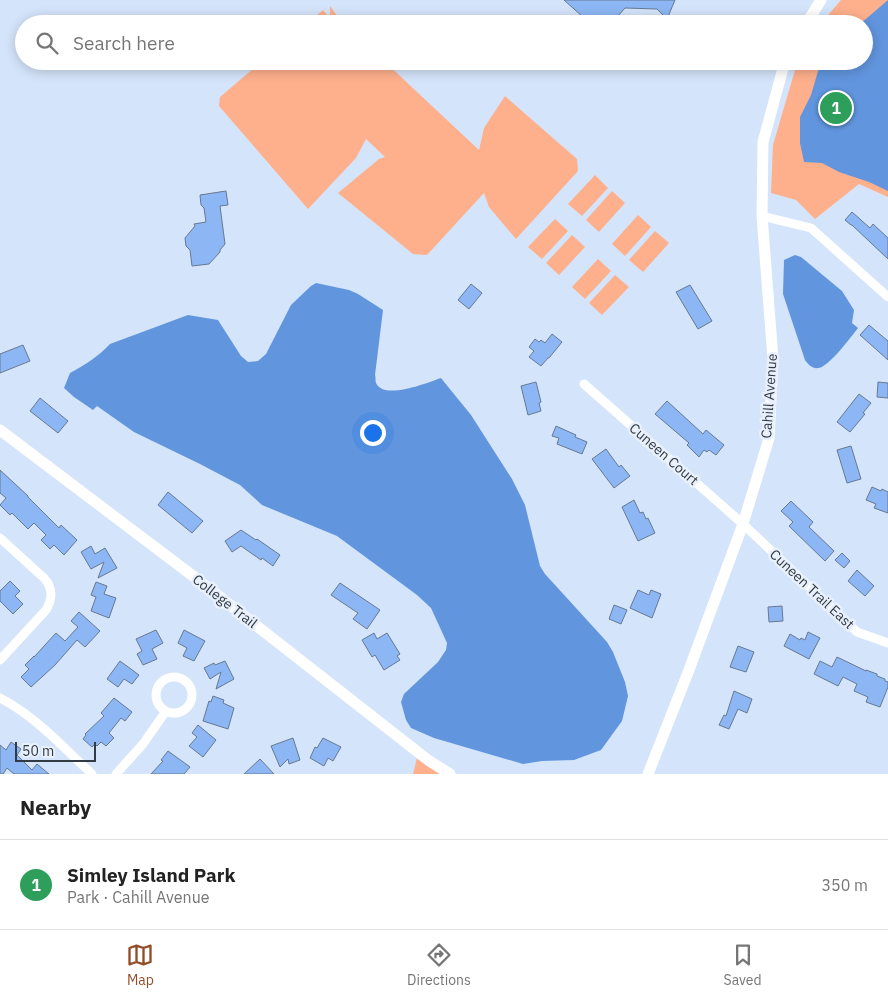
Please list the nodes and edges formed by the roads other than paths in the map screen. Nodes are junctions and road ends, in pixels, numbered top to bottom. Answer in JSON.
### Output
{"nodes":[{"id":1,"x":821,"y":0,"type":"edge"},
{"id":2,"x":812,"y":15,"type":"edge"},
{"id":3,"x":783,"y":70,"type":"edge"},
{"id":4,"x":762,"y":216,"type":"junction"},
{"id":5,"x":888,"y":297,"type":"edge"},
{"id":6,"x":584,"y":384,"type":"dead end"},
{"id":7,"x":0,"y":430,"type":"edge"},
{"id":8,"x":744,"y":524,"type":"junction"},
{"id":9,"x":0,"y":538,"type":"edge"},
{"id":10,"x":888,"y":643,"type":"edge"},
{"id":11,"x":0,"y":660,"type":"edge"},
{"id":12,"x":0,"y":698,"type":"edge"},
{"id":13,"x":166,"y":711,"type":"junction"},
{"id":14,"x":92,"y":774,"type":"edge"},
{"id":15,"x":116,"y":774,"type":"edge"},
{"id":16,"x":450,"y":774,"type":"edge"},
{"id":17,"x":648,"y":774,"type":"edge"}],
"edges":[{"from":1,"to":2,"type":"street"},
{"from":3,"to":4,"type":"street","name":"Cahill Avenue"},
{"from":4,"to":5,"type":"street"},
{"from":4,"to":8,"type":"street","name":"Cahill Avenue"},
{"from":6,"to":8,"type":"street","name":"Cuneen Court"},
{"from":7,"to":16,"type":"street","name":"College Trail"},
{"from":8,"to":10,"type":"street","name":"Cuneen Trail East"},
{"from":8,"to":17,"type":"street","name":"Cahill Avenue"},
{"from":9,"to":11,"type":"street"},
{"from":12,"to":14,"type":"street"},
{"from":13,"to":13,"type":"street"},
{"from":13,"to":15,"type":"street"}]}
